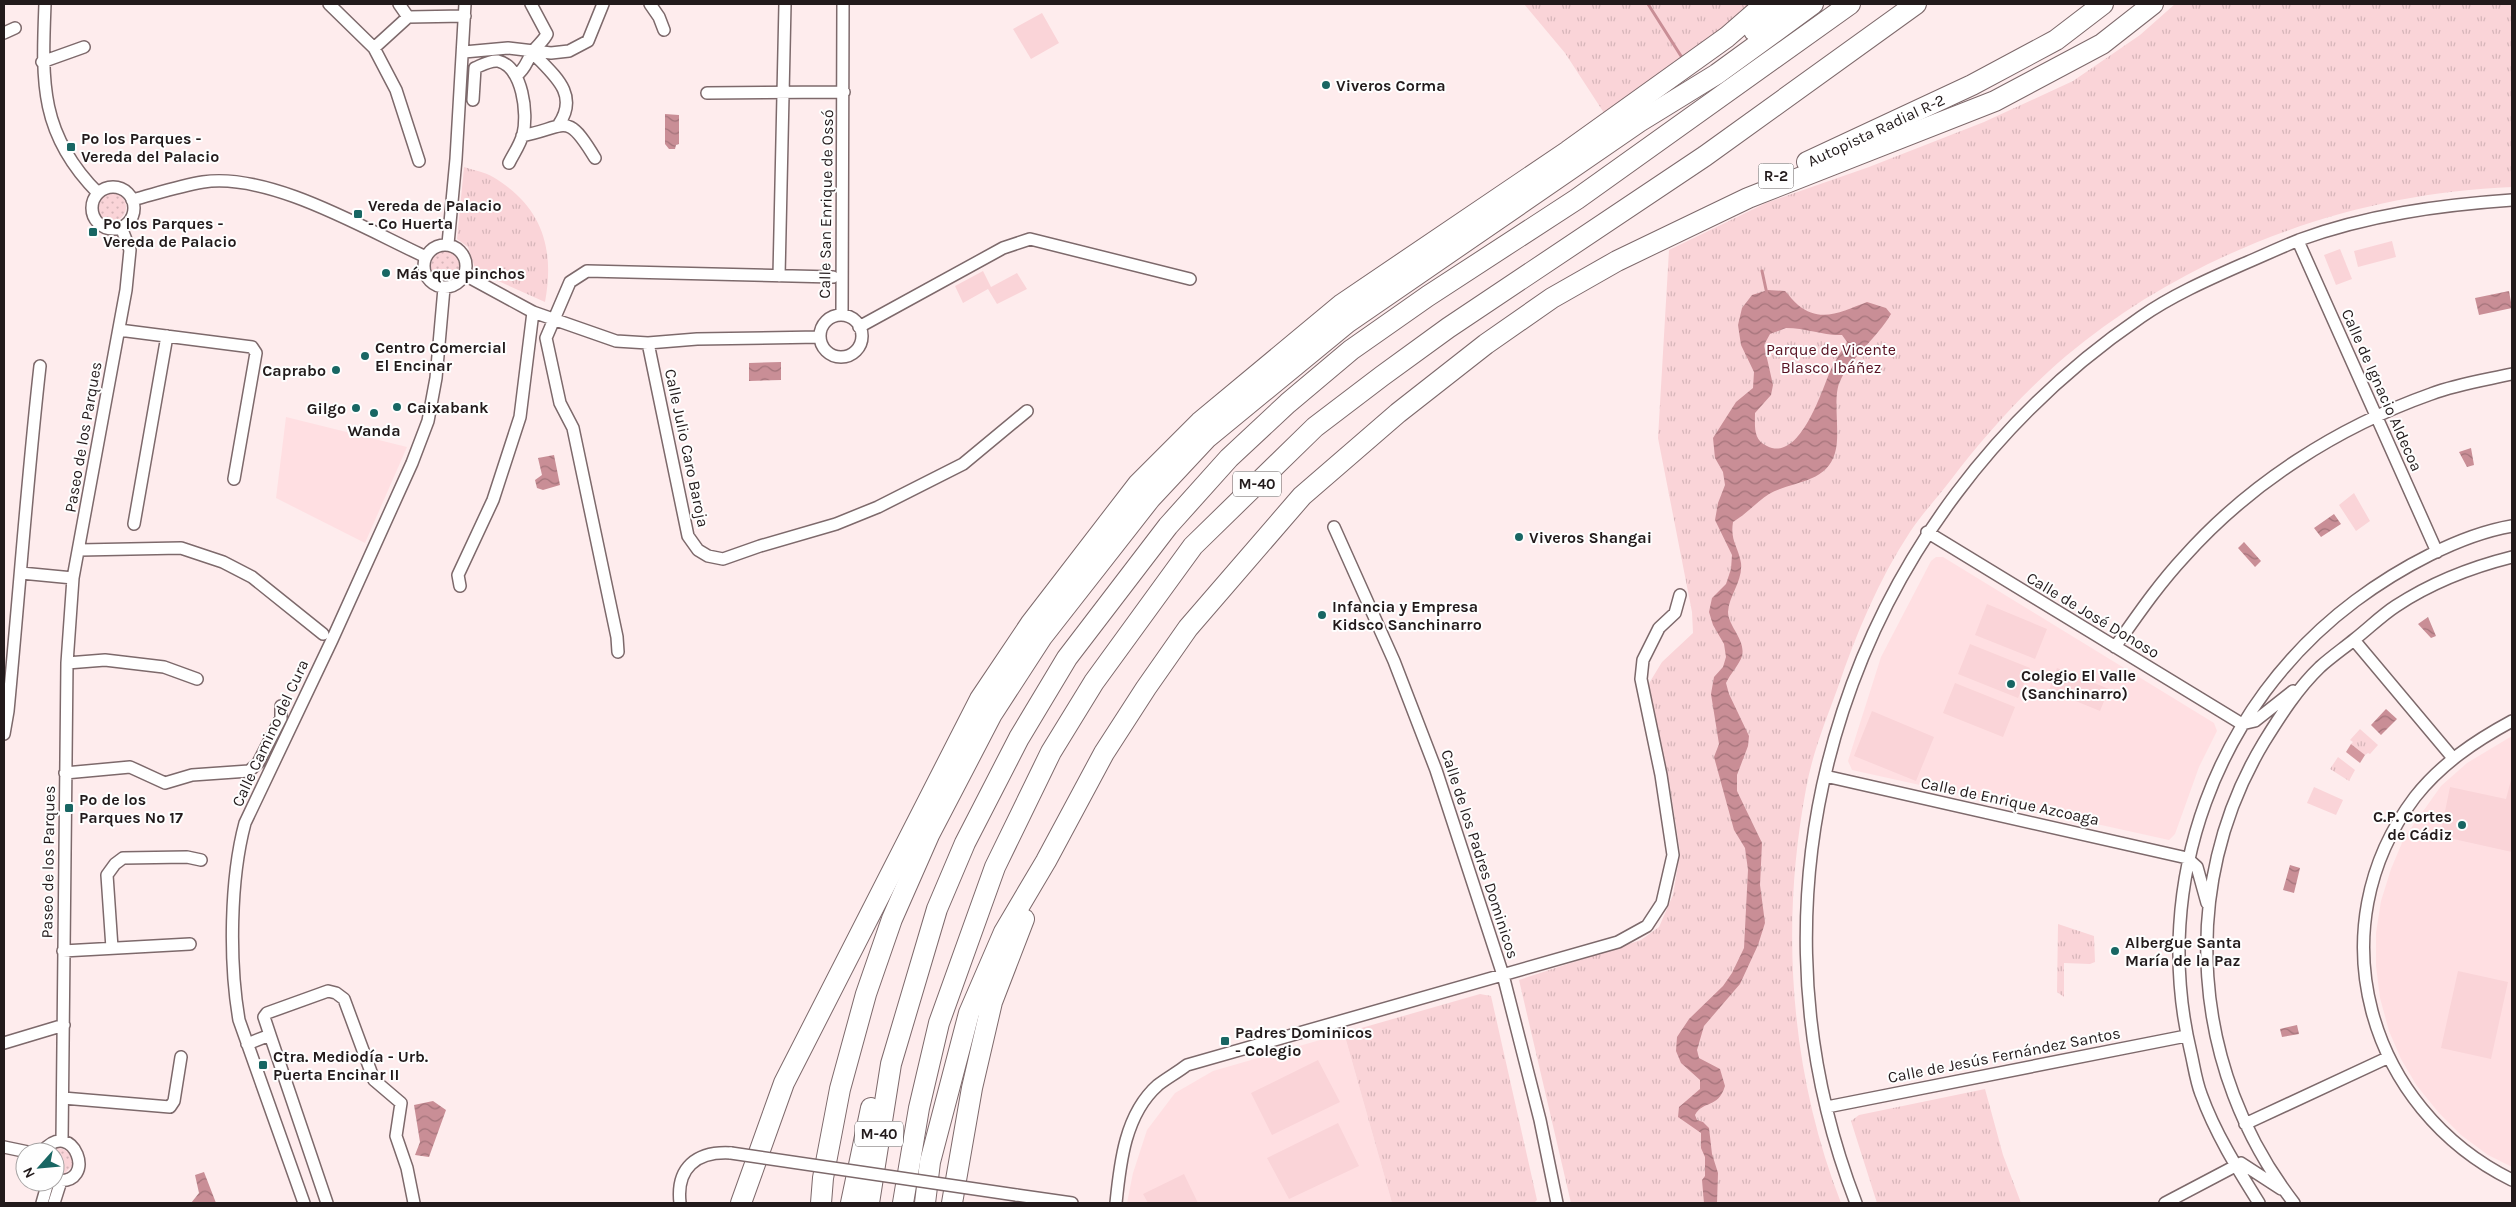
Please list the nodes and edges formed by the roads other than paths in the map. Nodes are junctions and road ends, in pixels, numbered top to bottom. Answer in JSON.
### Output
{"nodes":[{"id":1,"x":45,"y":4,"type":"edge"},
{"id":2,"x":329,"y":4,"type":"edge"},
{"id":3,"x":399,"y":4,"type":"edge"},
{"id":4,"x":465,"y":4,"type":"edge"},
{"id":5,"x":530,"y":4,"type":"edge"},
{"id":6,"x":603,"y":4,"type":"edge"},
{"id":7,"x":650,"y":4,"type":"edge"},
{"id":8,"x":785,"y":4,"type":"edge"},
{"id":9,"x":843,"y":4,"type":"edge"},
{"id":10,"x":1765,"y":4,"type":"edge"},
{"id":11,"x":1788,"y":4,"type":"edge"},
{"id":12,"x":1813,"y":4,"type":"edge"},
{"id":13,"x":1850,"y":4,"type":"edge"},
{"id":14,"x":1932,"y":4,"type":"edge"},
{"id":15,"x":2103,"y":4,"type":"edge"},
{"id":16,"x":2152,"y":4,"type":"edge"},
{"id":17,"x":1912,"y":7,"type":"edge"},
{"id":18,"x":465,"y":16,"type":"junction"},
{"id":19,"x":408,"y":17,"type":"junction"},
{"id":20,"x":15,"y":28,"type":"dead end"},
{"id":21,"x":664,"y":30,"type":"dead end"},
{"id":22,"x":4,"y":33,"type":"edge"},
{"id":23,"x":84,"y":47,"type":"dead end"},
{"id":24,"x":374,"y":48,"type":"junction"},
{"id":25,"x":464,"y":52,"type":"junction"},
{"id":26,"x":532,"y":52,"type":"junction"},
{"id":27,"x":42,"y":62,"type":"junction"},
{"id":28,"x":516,"y":76,"type":"junction"},
{"id":29,"x":782,"y":91,"type":"junction"},
{"id":30,"x":844,"y":92,"type":"junction"},
{"id":31,"x":707,"y":93,"type":"dead end"},
{"id":32,"x":473,"y":100,"type":"dead end"},
{"id":33,"x":1639,"y":122,"type":"junction"},
{"id":34,"x":560,"y":124,"type":"junction"},
{"id":35,"x":522,"y":136,"type":"junction"},
{"id":36,"x":594,"y":158,"type":"dead end"},
{"id":37,"x":419,"y":161,"type":"dead end"},
{"id":38,"x":509,"y":162,"type":"dead end"},
{"id":39,"x":98,"y":193,"type":"junction"},
{"id":40,"x":132,"y":200,"type":"junction"},
{"id":41,"x":2512,"y":200,"type":"edge"},
{"id":42,"x":121,"y":227,"type":"junction"},
{"id":43,"x":2298,"y":241,"type":"junction"},
{"id":44,"x":448,"y":244,"type":"junction"},
{"id":45,"x":426,"y":257,"type":"junction"},
{"id":46,"x":1617,"y":261,"type":"junction"},
{"id":47,"x":464,"y":275,"type":"junction"},
{"id":48,"x":779,"y":276,"type":"junction"},
{"id":49,"x":833,"y":277,"type":"dead end"},
{"id":50,"x":1190,"y":279,"type":"dead end"},
{"id":51,"x":444,"y":288,"type":"junction"},
{"id":52,"x":533,"y":312,"type":"junction"},
{"id":53,"x":842,"y":315,"type":"junction"},
{"id":54,"x":554,"y":319,"type":"junction"},
{"id":55,"x":859,"y":327,"type":"junction"},
{"id":56,"x":119,"y":330,"type":"junction"},
{"id":57,"x":168,"y":336,"type":"junction"},
{"id":58,"x":820,"y":337,"type":"junction"},
{"id":59,"x":648,"y":343,"type":"junction"},
{"id":60,"x":40,"y":366,"type":"dead end"},
{"id":61,"x":2512,"y":374,"type":"edge"},
{"id":62,"x":1027,"y":411,"type":"dead end"},
{"id":63,"x":2376,"y":416,"type":"junction"},
{"id":64,"x":234,"y":479,"type":"dead end"},
{"id":65,"x":134,"y":524,"type":"dead end"},
{"id":66,"x":1334,"y":526,"type":"dead end"},
{"id":67,"x":2512,"y":526,"type":"edge"},
{"id":68,"x":1927,"y":532,"type":"junction"},
{"id":69,"x":80,"y":550,"type":"junction"},
{"id":70,"x":2437,"y":552,"type":"junction"},
{"id":71,"x":2512,"y":557,"type":"edge"},
{"id":72,"x":21,"y":573,"type":"junction"},
{"id":73,"x":74,"y":578,"type":"junction"},
{"id":74,"x":460,"y":586,"type":"dead end"},
{"id":75,"x":1680,"y":595,"type":"dead end"},
{"id":76,"x":324,"y":634,"type":"dead end"},
{"id":77,"x":2354,"y":640,"type":"junction"},
{"id":78,"x":2115,"y":647,"type":"junction"},
{"id":79,"x":618,"y":652,"type":"dead end"},
{"id":80,"x":67,"y":663,"type":"junction"},
{"id":81,"x":2320,"y":668,"type":"junction"},
{"id":82,"x":197,"y":679,"type":"dead end"},
{"id":83,"x":281,"y":706,"type":"dead end"},
{"id":84,"x":2512,"y":721,"type":"edge"},
{"id":85,"x":2242,"y":724,"type":"junction"},
{"id":86,"x":4,"y":734,"type":"edge"},
{"id":87,"x":2453,"y":758,"type":"junction"},
{"id":88,"x":65,"y":773,"type":"junction"},
{"id":89,"x":1825,"y":776,"type":"junction"},
{"id":90,"x":2188,"y":858,"type":"junction"},
{"id":91,"x":200,"y":860,"type":"dead end"},
{"id":92,"x":1046,"y":861,"type":"junction"},
{"id":93,"x":2208,"y":908,"type":"junction"},
{"id":94,"x":190,"y":944,"type":"dead end"},
{"id":95,"x":112,"y":948,"type":"junction"},
{"id":96,"x":63,"y":951,"type":"junction"},
{"id":97,"x":1503,"y":975,"type":"junction"},
{"id":98,"x":64,"y":1025,"type":"junction"},
{"id":99,"x":270,"y":1035,"type":"junction"},
{"id":100,"x":2186,"y":1036,"type":"junction"},
{"id":101,"x":4,"y":1043,"type":"edge"},
{"id":102,"x":247,"y":1044,"type":"junction"},
{"id":103,"x":181,"y":1057,"type":"dead end"},
{"id":104,"x":2387,"y":1058,"type":"junction"},
{"id":105,"x":891,"y":1064,"type":"junction"},
{"id":106,"x":63,"y":1098,"type":"junction"},
{"id":107,"x":1827,"y":1107,"type":"junction"},
{"id":108,"x":2244,"y":1124,"type":"junction"},
{"id":109,"x":62,"y":1141,"type":"joint"},
{"id":110,"x":57,"y":1142,"type":"edge"},
{"id":111,"x":65,"y":1142,"type":"edge"},
{"id":112,"x":2234,"y":1164,"type":"junction"},
{"id":113,"x":2512,"y":1180,"type":"edge"},
{"id":114,"x":65,"y":1182,"type":"edge"},
{"id":115,"x":2286,"y":1193,"type":"junction"},
{"id":116,"x":304,"y":1203,"type":"edge"},
{"id":117,"x":327,"y":1203,"type":"edge"},
{"id":118,"x":414,"y":1203,"type":"edge"},
{"id":119,"x":680,"y":1203,"type":"edge"},
{"id":120,"x":742,"y":1203,"type":"edge"},
{"id":121,"x":821,"y":1203,"type":"edge"},
{"id":122,"x":851,"y":1203,"type":"edge"},
{"id":123,"x":869,"y":1203,"type":"edge"},
{"id":124,"x":903,"y":1203,"type":"edge"},
{"id":125,"x":925,"y":1203,"type":"edge"},
{"id":126,"x":952,"y":1203,"type":"edge"},
{"id":127,"x":1072,"y":1203,"type":"edge"},
{"id":128,"x":1116,"y":1203,"type":"edge"},
{"id":129,"x":1557,"y":1203,"type":"edge"},
{"id":130,"x":1856,"y":1203,"type":"edge"},
{"id":131,"x":2165,"y":1203,"type":"edge"},
{"id":132,"x":2259,"y":1203,"type":"edge"},
{"id":133,"x":2294,"y":1203,"type":"edge"}],
"edges":[{"from":1,"to":27,"type":"street"},
{"from":2,"to":24,"type":"street"},
{"from":3,"to":19,"type":"street"},
{"from":4,"to":18,"type":"street"},
{"from":5,"to":26,"type":"street"},
{"from":6,"to":26,"type":"street"},
{"from":7,"to":21,"type":"street"},
{"from":8,"to":29,"type":"street"},
{"from":9,"to":30,"type":"street","name":"Calle San Enrique de Ossó"},
{"from":10,"to":120,"type":"highway"},
{"from":11,"to":33,"type":"highway"},
{"from":12,"to":33,"type":"highway"},
{"from":13,"to":105,"type":"highway","number":"M-40"},
{"from":14,"to":17,"type":"highway"},
{"from":15,"to":46,"type":"highway","name":"Autopista Radial R-2","number":"R-2"},
{"from":16,"to":46,"type":"highway"},
{"from":17,"to":124,"type":"highway","number":"M-40"},
{"from":18,"to":19,"type":"street"},
{"from":18,"to":25,"type":"street"},
{"from":19,"to":24,"type":"street"},
{"from":20,"to":22,"type":"street"},
{"from":23,"to":27,"type":"street"},
{"from":24,"to":37,"type":"street"},
{"from":25,"to":26,"type":"street"},
{"from":25,"to":44,"type":"street"},
{"from":26,"to":28,"type":"street"},
{"from":26,"to":34,"type":"street"},
{"from":27,"to":39,"type":"street"},
{"from":28,"to":32,"type":"street"},
{"from":28,"to":35,"type":"street"},
{"from":29,"to":30,"type":"street","name":"Calle San Enrique de Ossó"},
{"from":29,"to":31,"type":"street","name":"Calle San Enrique de Ossó"},
{"from":29,"to":48,"type":"street"},
{"from":30,"to":53,"type":"street","name":"Calle San Enrique de Ossó"},
{"from":33,"to":121,"type":"highway"},
{"from":34,"to":35,"type":"street"},
{"from":34,"to":36,"type":"street"},
{"from":35,"to":38,"type":"street"},
{"from":39,"to":40,"type":"street"},
{"from":39,"to":42,"type":"street"},
{"from":40,"to":42,"type":"street"},
{"from":40,"to":45,"type":"street"},
{"from":41,"to":43,"type":"street"},
{"from":42,"to":56,"type":"street","name":"Paseo de los Parques"},
{"from":43,"to":63,"type":"street","name":"Calle de Ignacio Aldecoa"},
{"from":43,"to":68,"type":"street"},
{"from":44,"to":45,"type":"street"},
{"from":44,"to":47,"type":"street"},
{"from":45,"to":51,"type":"street"},
{"from":46,"to":92,"type":"highway"},
{"from":47,"to":51,"type":"street"},
{"from":47,"to":52,"type":"street"},
{"from":48,"to":49,"type":"street"},
{"from":48,"to":54,"type":"street"},
{"from":50,"to":55,"type":"street"},
{"from":51,"to":102,"type":"street","name":"Calle Camino del Cura"},
{"from":52,"to":54,"type":"street"},
{"from":52,"to":74,"type":"street"},
{"from":53,"to":55,"type":"street"},
{"from":53,"to":58,"type":"street"},
{"from":54,"to":59,"type":"street"},
{"from":54,"to":79,"type":"street"},
{"from":55,"to":58,"type":"street"},
{"from":56,"to":57,"type":"street"},
{"from":56,"to":69,"type":"street","name":"Paseo de los Parques"},
{"from":57,"to":64,"type":"street"},
{"from":57,"to":65,"type":"street"},
{"from":58,"to":59,"type":"street"},
{"from":59,"to":62,"type":"street","name":"Calle Julio Caro Baroja"},
{"from":60,"to":72,"type":"street"},
{"from":61,"to":63,"type":"street"},
{"from":63,"to":70,"type":"street","name":"Calle de Ignacio Aldecoa"},
{"from":63,"to":78,"type":"street"},
{"from":66,"to":97,"type":"street","name":"Calle de los Padres Dominicos"},
{"from":67,"to":70,"type":"street"},
{"from":68,"to":78,"type":"street","name":"Calle de José Donoso"},
{"from":68,"to":89,"type":"street"},
{"from":69,"to":73,"type":"street","name":"Paseo de los Parques"},
{"from":69,"to":76,"type":"street"},
{"from":70,"to":85,"type":"street"},
{"from":71,"to":77,"type":"street"},
{"from":72,"to":73,"type":"street"},
{"from":72,"to":86,"type":"street"},
{"from":73,"to":80,"type":"street","name":"Paseo de los Parques"},
{"from":75,"to":97,"type":"street"},
{"from":77,"to":81,"type":"street"},
{"from":77,"to":87,"type":"street"},
{"from":78,"to":85,"type":"street","name":"Calle de José Donoso"},
{"from":80,"to":82,"type":"street"},
{"from":80,"to":88,"type":"street","name":"Paseo de los Parques"},
{"from":81,"to":85,"type":"street"},
{"from":81,"to":93,"type":"street"},
{"from":83,"to":88,"type":"street","name":"Paseo de los Parques"},
{"from":84,"to":87,"type":"street"},
{"from":85,"to":90,"type":"street"},
{"from":87,"to":104,"type":"street"},
{"from":88,"to":96,"type":"street","name":"Paseo de los Parques"},
{"from":89,"to":90,"type":"street","name":"Calle de Enrique Azcoaga"},
{"from":89,"to":107,"type":"street"},
{"from":90,"to":93,"type":"street"},
{"from":90,"to":100,"type":"street"},
{"from":91,"to":95,"type":"street"},
{"from":92,"to":125,"type":"highway"},
{"from":92,"to":126,"type":"highway"},
{"from":93,"to":108,"type":"street"},
{"from":94,"to":95,"type":"street","name":"Paseo de los Parques"},
{"from":95,"to":96,"type":"street","name":"Paseo de los Parques"},
{"from":96,"to":98,"type":"street","name":"Paseo de los Parques"},
{"from":97,"to":128,"type":"street"},
{"from":97,"to":129,"type":"street","name":"Calle de los Padres Dominicos"},
{"from":98,"to":101,"type":"street"},
{"from":98,"to":106,"type":"street","name":"Paseo de los Parques"},
{"from":99,"to":102,"type":"street"},
{"from":99,"to":117,"type":"street"},
{"from":99,"to":118,"type":"street"},
{"from":100,"to":107,"type":"street","name":"Calle de Jesús Fernández Santos"},
{"from":100,"to":112,"type":"street"},
{"from":102,"to":116,"type":"street","name":"Calle Camino del Cura"},
{"from":103,"to":106,"type":"street"},
{"from":104,"to":108,"type":"street"},
{"from":104,"to":113,"type":"street"},
{"from":105,"to":122,"type":"highway"},
{"from":105,"to":123,"type":"highway","number":"M-40"},
{"from":106,"to":109,"type":"street","name":"Paseo de los Parques"},
{"from":107,"to":130,"type":"street"},
{"from":108,"to":115,"type":"street"},
{"from":109,"to":110,"type":"street"},
{"from":111,"to":114,"type":"street"},
{"from":112,"to":115,"type":"street"},
{"from":112,"to":131,"type":"street"},
{"from":112,"to":132,"type":"street"},
{"from":115,"to":133,"type":"street"},
{"from":119,"to":127,"type":"street","bridge":true}]}
